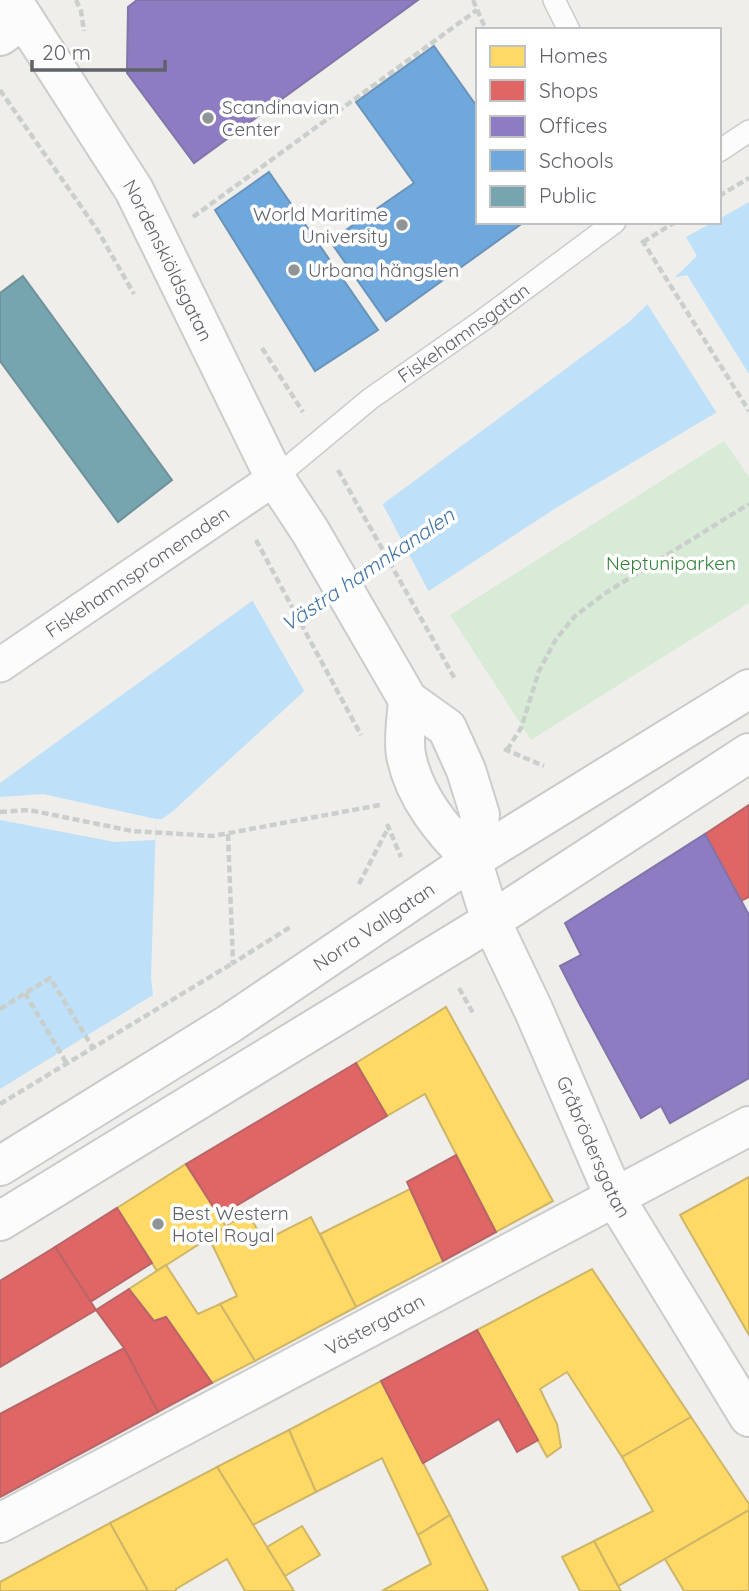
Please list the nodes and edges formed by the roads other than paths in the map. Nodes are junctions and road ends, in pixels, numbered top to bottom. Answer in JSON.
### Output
{"nodes":[{"id":1,"x":555,"y":0,"type":"edge"},
{"id":2,"x":12,"y":18,"type":"edge"},
{"id":3,"x":568,"y":28,"type":"edge"},
{"id":4,"x":749,"y":131,"type":"edge"},
{"id":5,"x":721,"y":150,"type":"edge"},
{"id":6,"x":611,"y":225,"type":"edge"},
{"id":7,"x":275,"y":478,"type":"junction"},
{"id":8,"x":0,"y":665,"type":"edge"},
{"id":9,"x":749,"y":689,"type":"edge"},
{"id":10,"x":408,"y":700,"type":"junction"},
{"id":11,"x":749,"y":753,"type":"edge"},
{"id":12,"x":472,"y":860,"type":"junction"},
{"id":13,"x":491,"y":920,"type":"junction"},
{"id":14,"x":749,"y":1126,"type":"edge"},
{"id":15,"x":0,"y":1166,"type":"edge"},
{"id":16,"x":615,"y":1198,"type":"junction"},
{"id":17,"x":0,"y":1221,"type":"edge"},
{"id":18,"x":749,"y":1417,"type":"edge"},
{"id":19,"x":0,"y":1523,"type":"edge"}],
"edges":[{"from":1,"to":3,"type":"lane"},
{"from":2,"to":7,"type":"street","name":"Nordenskiöldsgatan"},
{"from":4,"to":5,"type":"lane"},
{"from":6,"to":7,"type":"lane","name":"Fiskehamnsgatan"},
{"from":7,"to":8,"type":"street","name":"Fiskehamnspromenaden"},
{"from":7,"to":10,"type":"street","name":"Nordenskiöldsgatan"},
{"from":9,"to":12,"type":"street","name":"Norra Vallgatan"},
{"from":10,"to":12,"type":"street","name":"Gråbrödersgatan"},
{"from":10,"to":12,"type":"street","name":"Gråbrödersgatan"},
{"from":11,"to":13,"type":"street"},
{"from":12,"to":13,"type":"street","name":"Gråbrödersgatan"},
{"from":12,"to":15,"type":"street","name":"Norra Vallgatan"},
{"from":13,"to":16,"type":"street","name":"Gråbrödersgatan"},
{"from":13,"to":17,"type":"street"},
{"from":14,"to":16,"type":"street","name":"Västergatan"},
{"from":16,"to":18,"type":"street","name":"Gråbrödersgatan"},
{"from":16,"to":19,"type":"street","name":"Västergatan"}]}
